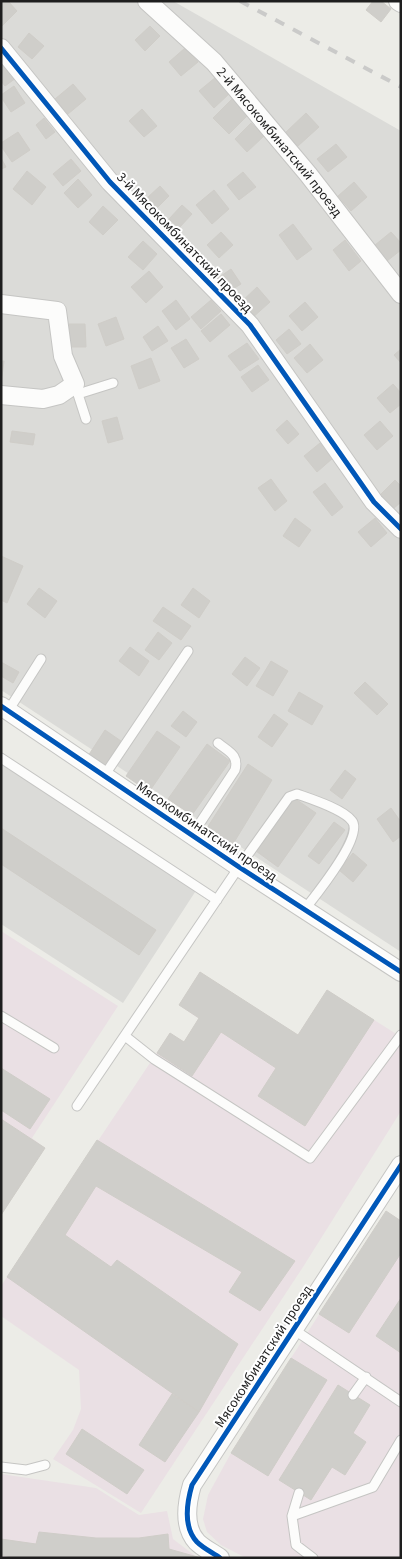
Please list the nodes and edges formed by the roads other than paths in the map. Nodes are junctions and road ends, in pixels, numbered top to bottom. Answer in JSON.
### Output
{"nodes":[{"id":1,"x":147,"y":1,"type":"edge"},
{"id":2,"x":1,"y":48,"type":"edge"},
{"id":3,"x":401,"y":294,"type":"edge"},
{"id":4,"x":1,"y":304,"type":"edge"},
{"id":5,"x":113,"y":383,"type":"dead end"},
{"id":6,"x":77,"y":389,"type":"junction"},
{"id":7,"x":1,"y":395,"type":"edge"},
{"id":8,"x":86,"y":419,"type":"dead end"},
{"id":9,"x":401,"y":529,"type":"edge"},
{"id":10,"x":188,"y":651,"type":"dead end"},
{"id":11,"x":41,"y":659,"type":"dead end"},
{"id":12,"x":3,"y":712,"type":"edge"},
{"id":13,"x":218,"y":743,"type":"dead end"},
{"id":14,"x":1,"y":758,"type":"edge"},
{"id":15,"x":104,"y":776,"type":"junction"},
{"id":16,"x":192,"y":834,"type":"junction"},
{"id":17,"x":239,"y":866,"type":"junction"},
{"id":18,"x":217,"y":900,"type":"junction"},
{"id":19,"x":305,"y":909,"type":"junction"},
{"id":20,"x":401,"y":972,"type":"edge"},
{"id":21,"x":1,"y":1016,"type":"edge"},
{"id":22,"x":401,"y":1035,"type":"edge"},
{"id":23,"x":125,"y":1036,"type":"junction"},
{"id":24,"x":54,"y":1048,"type":"dead end"},
{"id":25,"x":77,"y":1106,"type":"dead end"},
{"id":26,"x":401,"y":1165,"type":"edge"},
{"id":27,"x":293,"y":1329,"type":"junction"},
{"id":28,"x":366,"y":1377,"type":"junction"},
{"id":29,"x":353,"y":1395,"type":"dead end"},
{"id":30,"x":401,"y":1402,"type":"edge"},
{"id":31,"x":401,"y":1440,"type":"edge"},
{"id":32,"x":45,"y":1465,"type":"dead end"},
{"id":33,"x":1,"y":1467,"type":"edge"},
{"id":34,"x":300,"y":1493,"type":"dead end"},
{"id":35,"x":292,"y":1516,"type":"junction"},
{"id":36,"x":220,"y":1558,"type":"edge"},
{"id":37,"x":313,"y":1558,"type":"edge"}],
"edges":[{"from":1,"to":3,"type":"street","name":"2-й Мясокомбинатский проезд"},
{"from":2,"to":9,"type":"street","name":"3-й Мясокомбинатский проезд"},
{"from":4,"to":6,"type":"street"},
{"from":5,"to":6,"type":"lane"},
{"from":6,"to":7,"type":"street"},
{"from":6,"to":8,"type":"lane"},
{"from":10,"to":15,"type":"lane"},
{"from":11,"to":12,"type":"lane"},
{"from":12,"to":15,"type":"street","name":"Мясокомбинатский проезд"},
{"from":13,"to":16,"type":"lane"},
{"from":14,"to":18,"type":"lane"},
{"from":15,"to":16,"type":"street","name":"Мясокомбинатский проезд"},
{"from":16,"to":17,"type":"street","name":"Мясокомбинатский проезд"},
{"from":17,"to":18,"type":"lane"},
{"from":17,"to":19,"type":"street","name":"Мясокомбинатский проезд"},
{"from":17,"to":19,"type":"lane"},
{"from":18,"to":23,"type":"lane"},
{"from":19,"to":20,"type":"street","name":"Мясокомбинатский проезд"},
{"from":21,"to":24,"type":"lane"},
{"from":22,"to":23,"type":"lane"},
{"from":23,"to":25,"type":"lane"},
{"from":26,"to":27,"type":"street","name":"Мясокомбинатский проезд"},
{"from":27,"to":28,"type":"lane"},
{"from":27,"to":36,"type":"street","name":"Мясокомбинатский проезд"},
{"from":28,"to":29,"type":"lane"},
{"from":28,"to":30,"type":"lane"},
{"from":31,"to":35,"type":"lane"},
{"from":32,"to":33,"type":"lane"},
{"from":34,"to":35,"type":"lane"},
{"from":35,"to":37,"type":"lane"}]}
